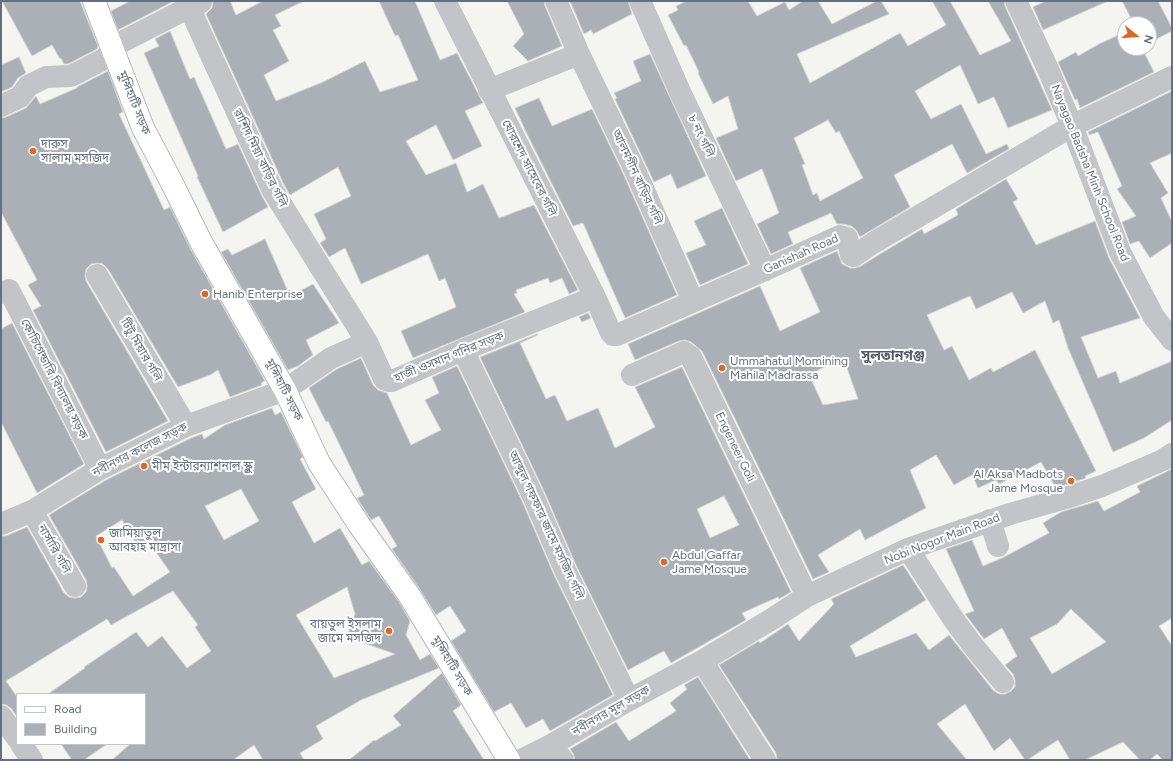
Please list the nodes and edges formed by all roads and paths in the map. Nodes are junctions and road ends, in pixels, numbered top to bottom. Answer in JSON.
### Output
{"nodes":[{"id":1,"x":94,"y":1,"type":"edge"},
{"id":2,"x":445,"y":1,"type":"edge"},
{"id":3,"x":556,"y":1,"type":"edge"},
{"id":4,"x":640,"y":1,"type":"edge"},
{"id":5,"x":1016,"y":1,"type":"edge"},
{"id":6,"x":194,"y":4,"type":"edge"},
{"id":7,"x":112,"y":47,"type":"junction"},
{"id":8,"x":579,"y":54,"type":"junction"},
{"id":9,"x":1172,"y":77,"type":"edge"},
{"id":10,"x":489,"y":90,"type":"junction"},
{"id":11,"x":1,"y":106,"type":"edge"},
{"id":12,"x":1072,"y":126,"type":"junction"},
{"id":13,"x":765,"y":270,"type":"junction"},
{"id":14,"x":97,"y":274,"type":"dead end"},
{"id":15,"x":5,"y":291,"type":"edge"},
{"id":16,"x":595,"y":297,"type":"junction"},
{"id":17,"x":693,"y":301,"type":"junction"},
{"id":18,"x":613,"y":335,"type":"joint"},
{"id":19,"x":1172,"y":340,"type":"edge"},
{"id":20,"x":367,"y":342,"type":"junction"},
{"id":21,"x":463,"y":350,"type":"junction"},
{"id":22,"x":632,"y":375,"type":"dead end"},
{"id":23,"x":286,"y":390,"type":"junction"},
{"id":24,"x":186,"y":426,"type":"junction"},
{"id":25,"x":1172,"y":454,"type":"edge"},
{"id":26,"x":100,"y":469,"type":"junction"},
{"id":27,"x":32,"y":511,"type":"junction"},
{"id":28,"x":990,"y":520,"type":"junction"},
{"id":29,"x":1,"y":524,"type":"edge"},
{"id":30,"x":998,"y":546,"type":"dead end"},
{"id":31,"x":908,"y":549,"type":"junction"},
{"id":32,"x":75,"y":586,"type":"dead end"},
{"id":33,"x":807,"y":596,"type":"junction"},
{"id":34,"x":702,"y":661,"type":"junction"},
{"id":35,"x":1003,"y":682,"type":"dead end"},
{"id":36,"x":629,"y":700,"type":"junction"},
{"id":37,"x":1,"y":716,"type":"edge"},
{"id":38,"x":16,"y":737,"type":"edge"},
{"id":39,"x":22,"y":745,"type":"edge"},
{"id":40,"x":557,"y":753,"type":"edge"},
{"id":41,"x":32,"y":760,"type":"edge"},
{"id":42,"x":509,"y":760,"type":"edge"},
{"id":43,"x":521,"y":760,"type":"edge"},
{"id":44,"x":764,"y":760,"type":"edge"}],
"edges":[{"from":1,"to":7,"type":"street","name":"মুন্সিহাটি সড়ক"},
{"from":2,"to":10,"type":"street","name":"খোরশেদ সাহেবের গলি"},
{"from":3,"to":8,"type":"street","name":"আলমগীন বাড়ির গলি"},
{"from":4,"to":13,"type":"street","name":"৮ নং গলি"},
{"from":5,"to":12,"type":"street","name":"Nayagao Badsha Minh School Road"},
{"from":6,"to":7,"type":"street"},
{"from":6,"to":20,"type":"street","name":"রাশিদ মিয়া বাড়ির গলি"},
{"from":7,"to":11,"type":"street"},
{"from":7,"to":23,"type":"street","name":"মুন্সিহাটি সড়ক"},
{"from":8,"to":10,"type":"street"},
{"from":8,"to":17,"type":"street","name":"আলমগীন বাড়ির গলি"},
{"from":9,"to":12,"type":"street"},
{"from":10,"to":16,"type":"street","name":"খোরশেদ সাহেবের গলি"},
{"from":12,"to":13,"type":"street","name":"Ganishah Road"},
{"from":12,"to":19,"type":"street","name":"Nayagao Badsha Minh School Road"},
{"from":13,"to":17,"type":"street","name":"Ganishah Road"},
{"from":14,"to":24,"type":"street","name":"টিটু মিয়ার গলি"},
{"from":15,"to":26,"type":"street","name":"কোচিগেন্ডারি বিদ্যালয় সড়ক"},
{"from":16,"to":18,"type":"street","name":"খোরশেদ সাহেবের গলি"},
{"from":16,"to":21,"type":"street","name":"হাজী ওসমান গনির সড়ক"},
{"from":17,"to":18,"type":"street","name":"Ganishah Road"},
{"from":20,"to":21,"type":"street","name":"হাজী ওসমান গনির সড়ক"},
{"from":20,"to":23,"type":"street"},
{"from":21,"to":36,"type":"street","name":"আব্দুল গফফার জামে মসজিদ গলি"},
{"from":22,"to":33,"type":"street","name":"Engeneer Goli"},
{"from":23,"to":24,"type":"street","name":"নবীনগর কলেজ সড়ক"},
{"from":23,"to":42,"type":"street","name":"মুন্সিহাটি সড়ক"},
{"from":24,"to":26,"type":"street","name":"নবীনগর কলেজ সড়ক"},
{"from":25,"to":28,"type":"street","name":"Nobi Nogor Main Road"},
{"from":26,"to":27,"type":"street","name":"নবীনগর কলেজ সড়ক"},
{"from":27,"to":29,"type":"street","name":"নবীনগর কলেজ সড়ক"},
{"from":27,"to":32,"type":"street","name":"নার্সারি গলি"},
{"from":28,"to":30,"type":"street"},
{"from":28,"to":31,"type":"street","name":"Nobi Nogor Main Road"},
{"from":31,"to":33,"type":"street","name":"Nobi Nogor Main Road"},
{"from":31,"to":35,"type":"street"},
{"from":33,"to":34,"type":"street","name":"Nobi Nogor Main Road"},
{"from":34,"to":36,"type":"street","name":"নবীনগর মূল সড়ক"},
{"from":34,"to":44,"type":"street"},
{"from":36,"to":40,"type":"street","name":"নবীনগর মূল সড়ক"},
{"from":37,"to":38,"type":"street"},
{"from":39,"to":41,"type":"street"},
{"from":40,"to":43,"type":"street","name":"নবীনগর মূল সড়ক"}]}
